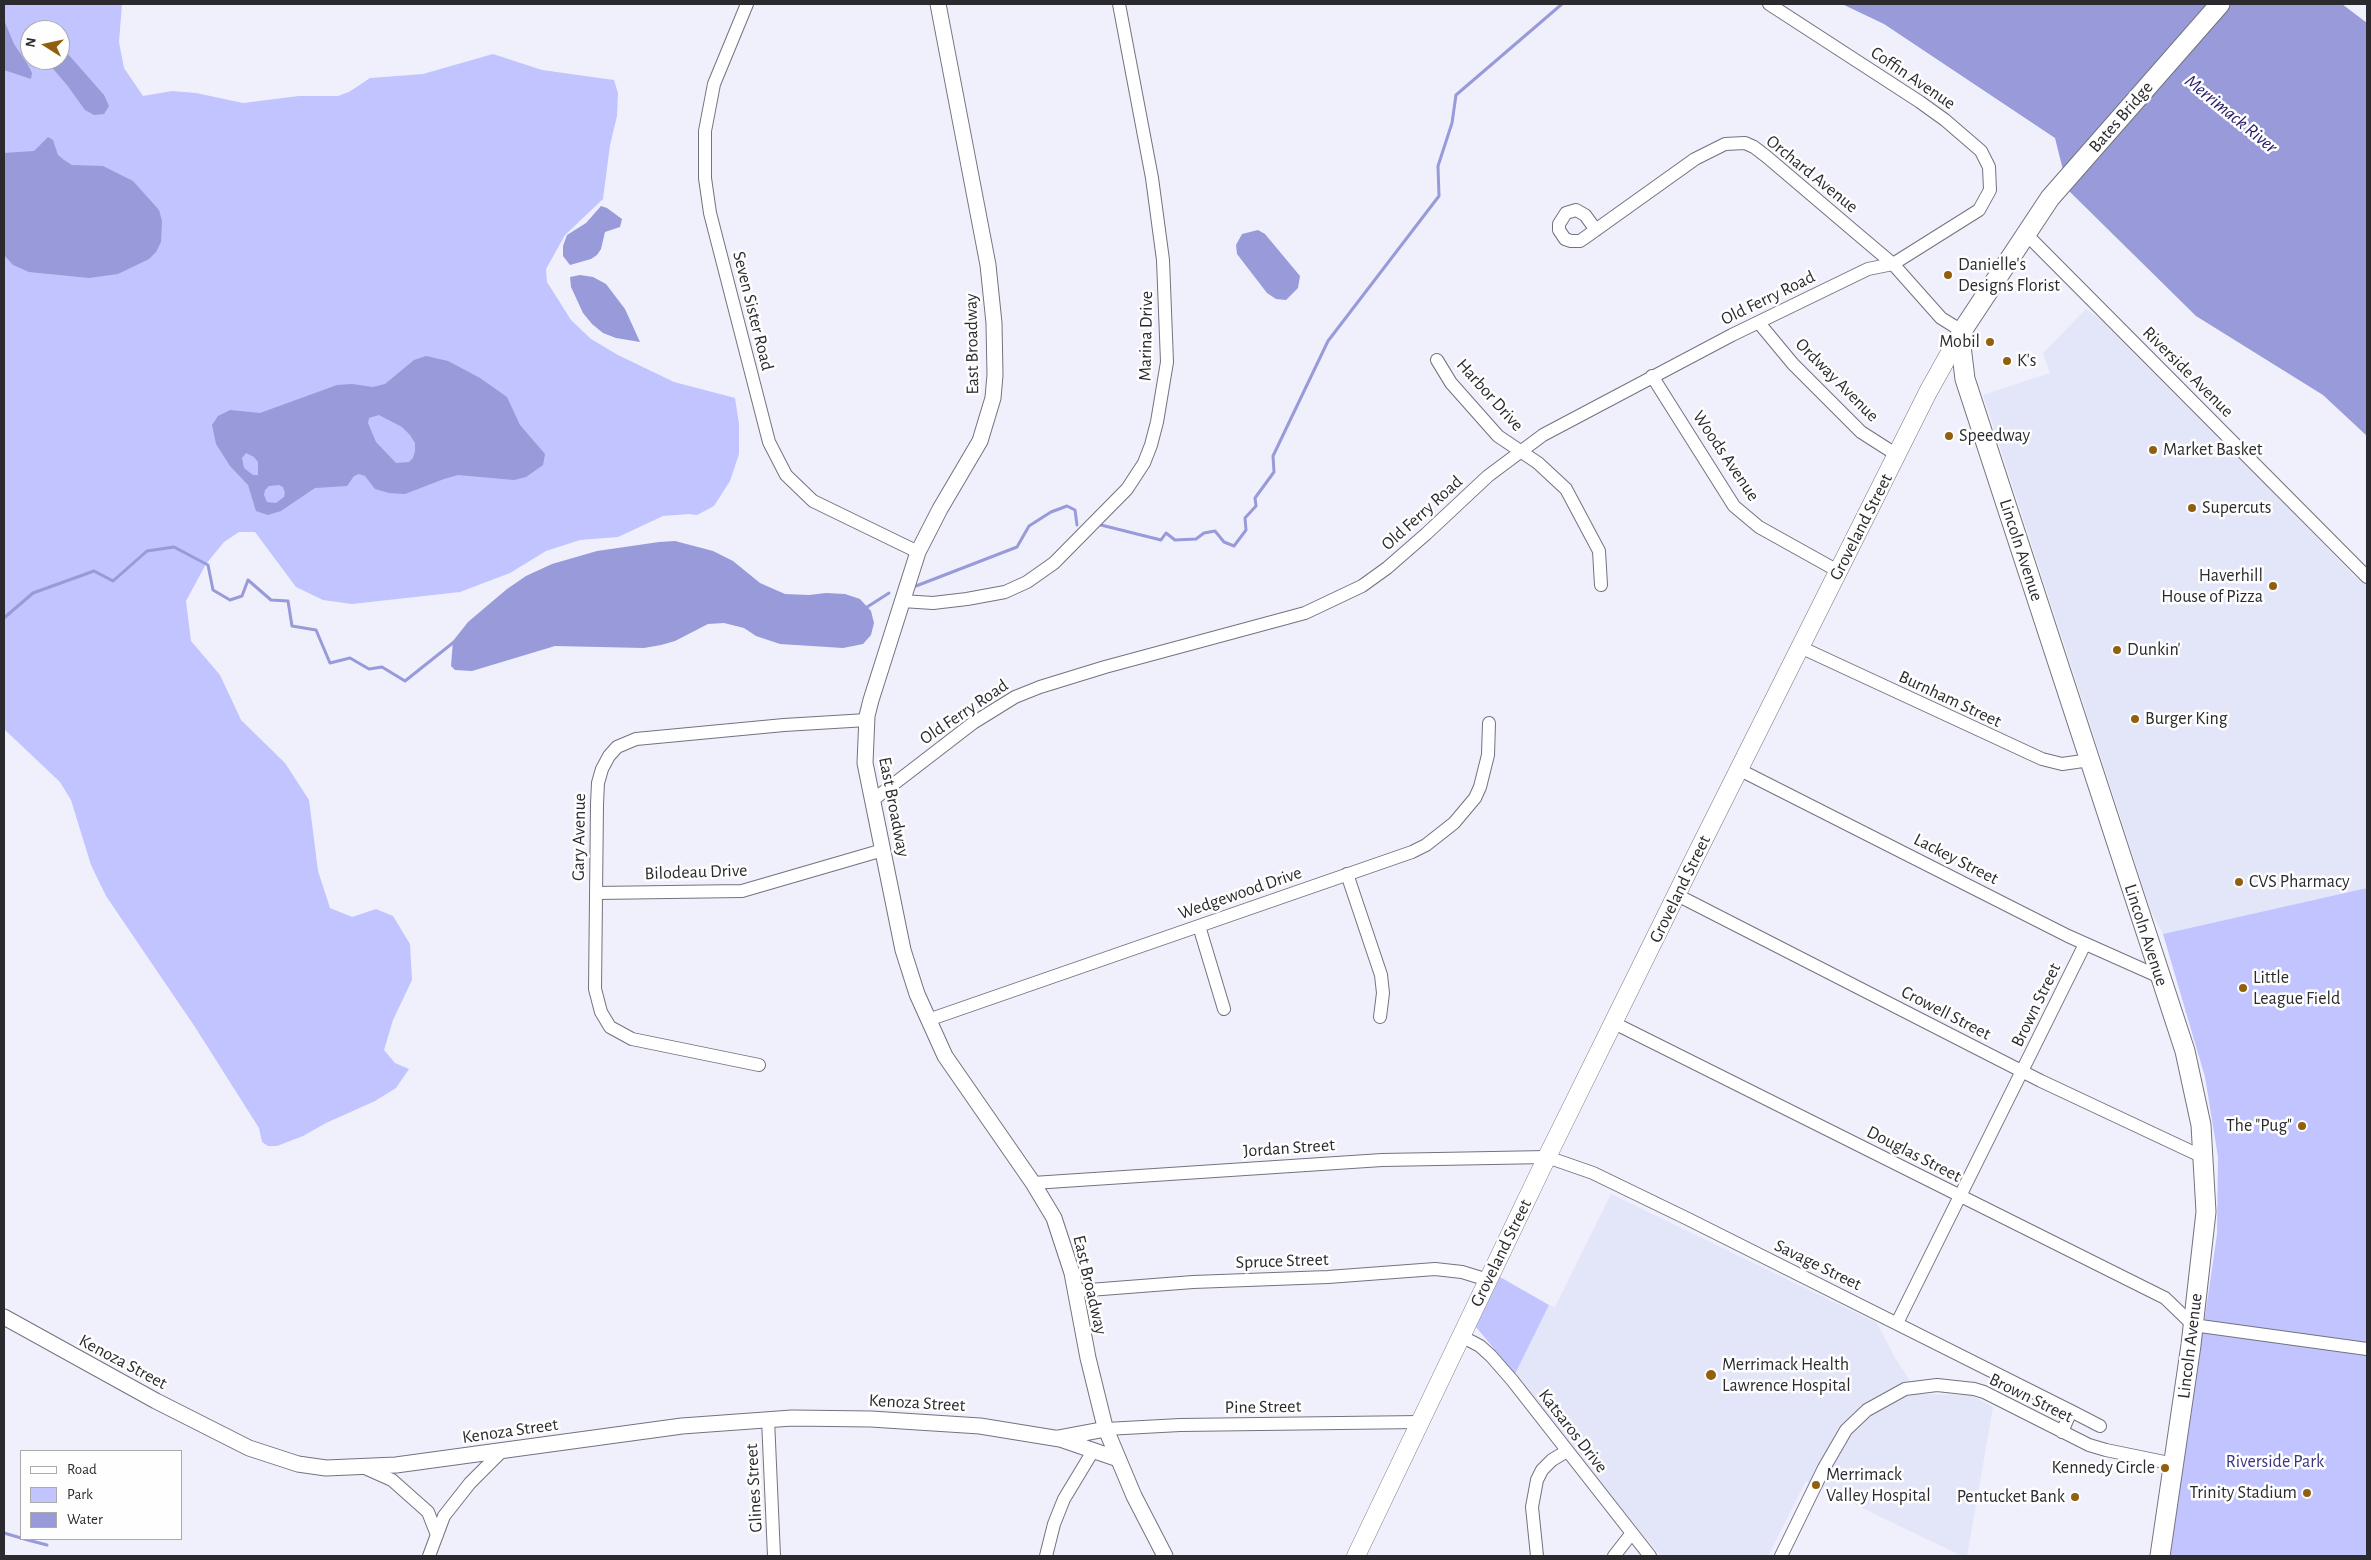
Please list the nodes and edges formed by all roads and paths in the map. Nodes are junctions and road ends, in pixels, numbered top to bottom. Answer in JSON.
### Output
{"nodes":[{"id":1,"x":747,"y":4,"type":"edge"},
{"id":2,"x":938,"y":4,"type":"edge"},
{"id":3,"x":1119,"y":4,"type":"edge"},
{"id":4,"x":1769,"y":4,"type":"edge"},
{"id":5,"x":2220,"y":4,"type":"edge"},
{"id":6,"x":1979,"y":210,"type":"joint"},
{"id":7,"x":1596,"y":230,"type":"dead end"},
{"id":8,"x":2026,"y":234,"type":"junction"},
{"id":9,"x":1893,"y":264,"type":"junction"},
{"id":10,"x":1759,"y":323,"type":"junction"},
{"id":11,"x":1962,"y":331,"type":"junction"},
{"id":12,"x":1436,"y":360,"type":"dead end"},
{"id":13,"x":1652,"y":376,"type":"junction"},
{"id":14,"x":1520,"y":452,"type":"junction"},
{"id":15,"x":1897,"y":454,"type":"junction"},
{"id":16,"x":918,"y":552,"type":"junction"},
{"id":17,"x":1838,"y":571,"type":"junction"},
{"id":18,"x":2367,"y":577,"type":"edge"},
{"id":19,"x":1601,"y":585,"type":"dead end"},
{"id":20,"x":902,"y":602,"type":"junction"},
{"id":21,"x":1800,"y":647,"type":"junction"},
{"id":22,"x":867,"y":720,"type":"junction"},
{"id":23,"x":1490,"y":723,"type":"dead end"},
{"id":24,"x":2090,"y":760,"type":"junction"},
{"id":25,"x":1738,"y":769,"type":"junction"},
{"id":26,"x":872,"y":800,"type":"junction"},
{"id":27,"x":883,"y":850,"type":"junction"},
{"id":28,"x":1348,"y":874,"type":"junction"},
{"id":29,"x":596,"y":892,"type":"junction"},
{"id":30,"x":1676,"y":895,"type":"junction"},
{"id":31,"x":1199,"y":926,"type":"junction"},
{"id":32,"x":2085,"y":944,"type":"junction"},
{"id":33,"x":2160,"y":977,"type":"junction"},
{"id":34,"x":1224,"y":1009,"type":"dead end"},
{"id":35,"x":1380,"y":1017,"type":"dead end"},
{"id":36,"x":928,"y":1020,"type":"junction"},
{"id":37,"x":1614,"y":1023,"type":"junction"},
{"id":38,"x":760,"y":1065,"type":"dead end"},
{"id":39,"x":2023,"y":1071,"type":"junction"},
{"id":40,"x":1547,"y":1157,"type":"junction"},
{"id":41,"x":2203,"y":1157,"type":"junction"},
{"id":42,"x":1033,"y":1183,"type":"junction"},
{"id":43,"x":1960,"y":1197,"type":"junction"},
{"id":44,"x":1488,"y":1280,"type":"junction"},
{"id":45,"x":1076,"y":1291,"type":"junction"},
{"id":46,"x":4,"y":1317,"type":"edge"},
{"id":47,"x":1897,"y":1323,"type":"junction"},
{"id":48,"x":2193,"y":1325,"type":"junction"},
{"id":49,"x":1461,"y":1336,"type":"junction"},
{"id":50,"x":2367,"y":1348,"type":"edge"},
{"id":51,"x":2071,"y":1411,"type":"junction"},
{"id":52,"x":768,"y":1419,"type":"junction"},
{"id":53,"x":1420,"y":1422,"type":"junction"},
{"id":54,"x":2100,"y":1426,"type":"dead end"},
{"id":55,"x":1106,"y":1429,"type":"junction"},
{"id":56,"x":2062,"y":1432,"type":"junction"},
{"id":57,"x":1056,"y":1438,"type":"junction"},
{"id":58,"x":502,"y":1451,"type":"junction"},
{"id":59,"x":1092,"y":1451,"type":"junction"},
{"id":60,"x":1567,"y":1451,"type":"junction"},
{"id":61,"x":1118,"y":1458,"type":"junction"},
{"id":62,"x":2174,"y":1464,"type":"junction"},
{"id":63,"x":365,"y":1468,"type":"junction"},
{"id":64,"x":1632,"y":1533,"type":"junction"},
{"id":65,"x":437,"y":1535,"type":"junction"},
{"id":66,"x":429,"y":1556,"type":"edge"},
{"id":67,"x":774,"y":1556,"type":"edge"},
{"id":68,"x":1046,"y":1556,"type":"edge"},
{"id":69,"x":1165,"y":1556,"type":"edge"},
{"id":70,"x":1356,"y":1556,"type":"edge"},
{"id":71,"x":1537,"y":1556,"type":"edge"},
{"id":72,"x":1614,"y":1556,"type":"edge"},
{"id":73,"x":1650,"y":1556,"type":"edge"},
{"id":74,"x":1780,"y":1556,"type":"edge"},
{"id":75,"x":2160,"y":1556,"type":"edge"}],
"edges":[{"from":1,"to":16,"type":"street","name":"Seven Sister Road"},
{"from":2,"to":16,"type":"street","name":"East Broadway"},
{"from":3,"to":20,"type":"street","name":"Marina Drive"},
{"from":4,"to":6,"type":"street","name":"Coffin Avenue"},
{"from":5,"to":8,"type":"main road","name":"Bates Bridge"},
{"from":6,"to":9,"type":"street","name":"Old Ferry Road"},
{"from":7,"to":9,"type":"street","name":"Orchard Avenue"},
{"from":8,"to":11,"type":"main road","name":"Groveland Street"},
{"from":8,"to":18,"type":"street","name":"Riverside Avenue"},
{"from":9,"to":10,"type":"street","name":"Old Ferry Road"},
{"from":9,"to":11,"type":"street","name":"Orchard Avenue"},
{"from":10,"to":13,"type":"street","name":"Old Ferry Road"},
{"from":10,"to":15,"type":"street","name":"Ordway Avenue"},
{"from":11,"to":15,"type":"main road","name":"Groveland Street"},
{"from":11,"to":24,"type":"main road","name":"Lincoln Avenue"},
{"from":12,"to":14,"type":"street","name":"Harbor Drive"},
{"from":13,"to":14,"type":"street","name":"Old Ferry Road"},
{"from":13,"to":17,"type":"street","name":"Woods Avenue"},
{"from":14,"to":19,"type":"street","name":"Harbor Drive"},
{"from":14,"to":26,"type":"street","name":"Old Ferry Road"},
{"from":15,"to":17,"type":"main road","name":"Groveland Street"},
{"from":16,"to":20,"type":"street","name":"East Broadway"},
{"from":17,"to":21,"type":"main road","name":"Groveland Street"},
{"from":20,"to":22,"type":"street","name":"East Broadway"},
{"from":21,"to":24,"type":"street","name":"Burnham Street"},
{"from":21,"to":25,"type":"main road","name":"Groveland Street"},
{"from":22,"to":26,"type":"street","name":"East Broadway"},
{"from":22,"to":29,"type":"street","name":"Gary Avenue"},
{"from":23,"to":28,"type":"street","name":"Wedgewood Drive"},
{"from":24,"to":33,"type":"main road","name":"Lincoln Avenue"},
{"from":25,"to":30,"type":"main road","name":"Groveland Street"},
{"from":25,"to":32,"type":"street","name":"Lackey Street"},
{"from":26,"to":27,"type":"street","name":"East Broadway"},
{"from":27,"to":29,"type":"street","name":"Bilodeau Drive"},
{"from":27,"to":36,"type":"street","name":"East Broadway"},
{"from":28,"to":31,"type":"street","name":"Wedgewood Drive"},
{"from":28,"to":35,"type":"street"},
{"from":29,"to":38,"type":"street","name":"Gary Avenue"},
{"from":30,"to":37,"type":"main road","name":"Groveland Street"},
{"from":30,"to":39,"type":"street","name":"Crowell Street"},
{"from":31,"to":34,"type":"street"},
{"from":31,"to":36,"type":"street","name":"Wedgewood Drive"},
{"from":32,"to":33,"type":"street","name":"Lackey Street"},
{"from":32,"to":39,"type":"street","name":"Brown Street"},
{"from":33,"to":41,"type":"main road","name":"Lincoln Avenue"},
{"from":36,"to":42,"type":"street","name":"East Broadway"},
{"from":37,"to":40,"type":"main road","name":"Groveland Street"},
{"from":37,"to":43,"type":"street","name":"Douglas Street"},
{"from":39,"to":41,"type":"street","name":"Crowell Street"},
{"from":39,"to":43,"type":"street","name":"Brown Street"},
{"from":40,"to":42,"type":"street","name":"Jordan Street"},
{"from":40,"to":44,"type":"main road","name":"Groveland Street"},
{"from":40,"to":47,"type":"street","name":"Savage Street"},
{"from":41,"to":48,"type":"main road","name":"Lincoln Avenue"},
{"from":42,"to":45,"type":"street","name":"East Broadway"},
{"from":43,"to":47,"type":"street","name":"Brown Street"},
{"from":43,"to":48,"type":"street","name":"Douglas Street"},
{"from":44,"to":45,"type":"street","name":"Spruce Street"},
{"from":44,"to":49,"type":"main road","name":"Groveland Street"},
{"from":45,"to":55,"type":"street","name":"East Broadway"},
{"from":46,"to":63,"type":"street","name":"Kenoza Street"},
{"from":47,"to":51,"type":"street","name":"Savage Street"},
{"from":48,"to":50,"type":"street"},
{"from":48,"to":62,"type":"main road","name":"Lincoln Avenue"},
{"from":49,"to":53,"type":"main road","name":"Groveland Street"},
{"from":49,"to":60,"type":"street","name":"Katsaros Drive"},
{"from":51,"to":54,"type":"street","name":"Savage Street"},
{"from":51,"to":56,"type":"street"},
{"from":52,"to":57,"type":"street","name":"Kenoza Street"},
{"from":52,"to":58,"type":"street","name":"Kenoza Street"},
{"from":52,"to":67,"type":"street","name":"Glines Street"},
{"from":53,"to":55,"type":"street","name":"Pine Street"},
{"from":53,"to":70,"type":"main road","name":"Groveland Street"},
{"from":55,"to":57,"type":"street","name":"Kenoza Street"},
{"from":55,"to":61,"type":"street","name":"East Broadway"},
{"from":56,"to":62,"type":"street","name":"Brown Street"},
{"from":56,"to":74,"type":"street","name":"Brown Street"},
{"from":57,"to":59,"type":"street","name":"Kenoza Street"},
{"from":58,"to":63,"type":"street","name":"Kenoza Street"},
{"from":58,"to":65,"type":"street"},
{"from":59,"to":61,"type":"street","name":"Kenoza Street"},
{"from":59,"to":68,"type":"street"},
{"from":60,"to":64,"type":"street","name":"Katsaros Drive"},
{"from":60,"to":71,"type":"street"},
{"from":61,"to":69,"type":"street","name":"East Broadway"},
{"from":62,"to":75,"type":"main road","name":"Lincoln Avenue"},
{"from":63,"to":65,"type":"street"},
{"from":64,"to":72,"type":"street"},
{"from":64,"to":73,"type":"street","name":"Katsaros Drive"},
{"from":65,"to":66,"type":"street"}]}
